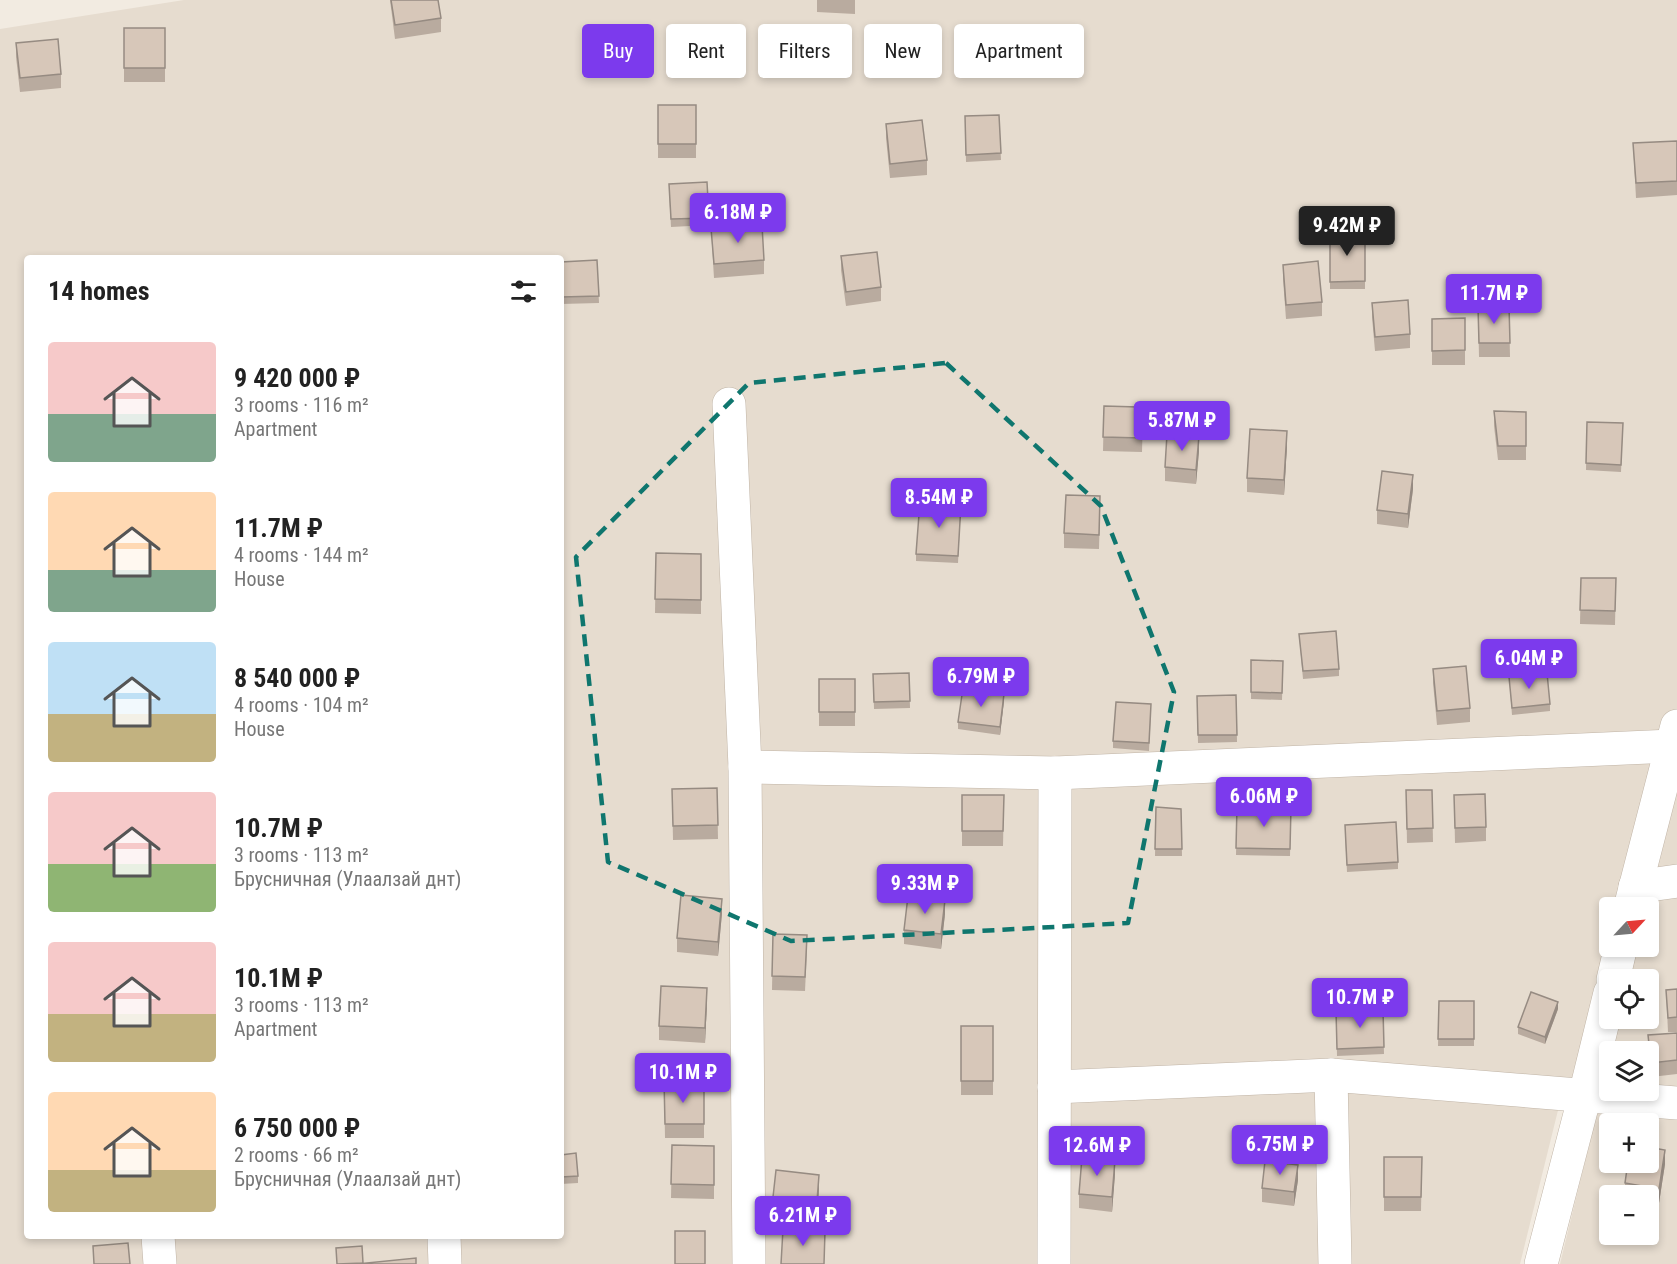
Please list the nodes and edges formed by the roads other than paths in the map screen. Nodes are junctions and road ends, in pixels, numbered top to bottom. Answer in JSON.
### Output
{"nodes":[{"id":1,"x":729,"y":405,"type":"dead end"},
{"id":2,"x":1675,"y":735,"type":"edge"},
{"id":3,"x":745,"y":767,"type":"junction"},
{"id":4,"x":1055,"y":772,"type":"junction"},
{"id":5,"x":1677,"y":881,"type":"edge"},
{"id":6,"x":1632,"y":897,"type":"edge"},
{"id":7,"x":1601,"y":1029,"type":"edge"},
{"id":8,"x":1331,"y":1075,"type":"junction"},
{"id":9,"x":1054,"y":1087,"type":"junction"},
{"id":10,"x":1585,"y":1095,"type":"junction"},
{"id":11,"x":1677,"y":1103,"type":"edge"},
{"id":12,"x":158,"y":1239,"type":"edge"},
{"id":13,"x":444,"y":1239,"type":"edge"},
{"id":14,"x":160,"y":1264,"type":"edge"},
{"id":15,"x":445,"y":1264,"type":"edge"},
{"id":16,"x":749,"y":1264,"type":"edge"},
{"id":17,"x":1054,"y":1264,"type":"edge"},
{"id":18,"x":1335,"y":1264,"type":"edge"},
{"id":19,"x":1541,"y":1264,"type":"edge"}],
"edges":[{"from":1,"to":3,"type":"street"},
{"from":2,"to":4,"type":"street"},
{"from":2,"to":6,"type":"street"},
{"from":3,"to":4,"type":"street"},
{"from":3,"to":16,"type":"street"},
{"from":4,"to":9,"type":"street"},
{"from":5,"to":6,"type":"street"},
{"from":7,"to":10,"type":"street"},
{"from":8,"to":9,"type":"street"},
{"from":8,"to":10,"type":"street"},
{"from":8,"to":18,"type":"street"},
{"from":9,"to":17,"type":"street"},
{"from":10,"to":11,"type":"street"},
{"from":10,"to":19,"type":"street"},
{"from":12,"to":14,"type":"street"},
{"from":13,"to":15,"type":"street"}]}
